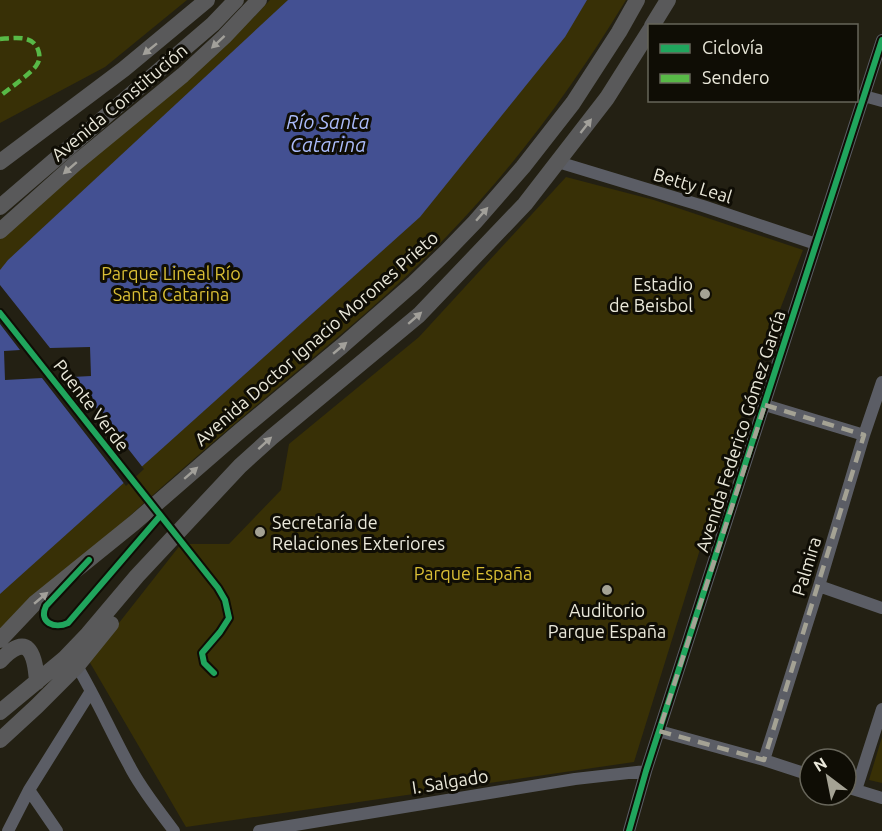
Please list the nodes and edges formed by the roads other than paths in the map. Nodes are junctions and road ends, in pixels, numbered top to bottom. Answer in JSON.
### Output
{"nodes":[{"id":1,"x":207,"y":0,"type":"edge"},
{"id":2,"x":236,"y":0,"type":"edge"},
{"id":3,"x":259,"y":0,"type":"edge"},
{"id":4,"x":637,"y":0,"type":"edge"},
{"id":5,"x":668,"y":0,"type":"edge"},
{"id":6,"x":653,"y":24,"type":"edge"},
{"id":7,"x":648,"y":33,"type":"edge"},
{"id":8,"x":882,"y":40,"type":"edge"},
{"id":9,"x":864,"y":96,"type":"junction"},
{"id":10,"x":882,"y":101,"type":"edge"},
{"id":11,"x":0,"y":162,"type":"edge"},
{"id":12,"x":558,"y":162,"type":"junction"},
{"id":13,"x":0,"y":207,"type":"edge"},
{"id":14,"x":0,"y":231,"type":"edge"},
{"id":15,"x":816,"y":244,"type":"junction"},
{"id":16,"x":882,"y":382,"type":"edge"},
{"id":17,"x":765,"y":405,"type":"junction"},
{"id":18,"x":864,"y":435,"type":"junction"},
{"id":19,"x":137,"y":576,"type":"junction"},
{"id":20,"x":819,"y":586,"type":"junction"},
{"id":21,"x":882,"y":608,"type":"edge"},
{"id":22,"x":0,"y":640,"type":"edge"},
{"id":23,"x":0,"y":661,"type":"edge"},
{"id":24,"x":77,"y":666,"type":"junction"},
{"id":25,"x":45,"y":686,"type":"junction"},
{"id":26,"x":91,"y":690,"type":"junction"},
{"id":27,"x":882,"y":709,"type":"edge"},
{"id":28,"x":0,"y":712,"type":"edge"},
{"id":29,"x":0,"y":731,"type":"edge"},
{"id":30,"x":659,"y":731,"type":"junction"},
{"id":31,"x":0,"y":740,"type":"edge"},
{"id":32,"x":764,"y":760,"type":"junction"},
{"id":33,"x":858,"y":770,"type":"edge"},
{"id":34,"x":646,"y":771,"type":"junction"},
{"id":35,"x":798,"y":771,"type":"edge"},
{"id":36,"x":29,"y":790,"type":"junction"},
{"id":37,"x":858,"y":790,"type":"edge"},
{"id":38,"x":882,"y":798,"type":"edge"},
{"id":39,"x":8,"y":831,"type":"edge"},
{"id":40,"x":57,"y":831,"type":"edge"},
{"id":41,"x":174,"y":831,"type":"edge"},
{"id":42,"x":260,"y":831,"type":"edge"},
{"id":43,"x":630,"y":831,"type":"edge"}],
"edges":[{"from":1,"to":11,"type":"highway","one_way":true},
{"from":2,"to":13,"type":"highway","name":"Avenida Constitución"},
{"from":3,"to":14,"type":"highway","name":"Avenida Constitución","one_way":true},
{"from":22,"to":4,"type":"highway","name":"Avenida Doctor Ignacio Morones Prieto","one_way":true},
{"from":5,"to":6,"type":"highway"},
{"from":12,"to":7,"type":"highway","one_way":true},
{"from":8,"to":9,"type":"street","name":"Avenida Federico Gómez García"},
{"from":9,"to":10,"type":"street"},
{"from":9,"to":15,"type":"street","name":"Avenida Federico Gómez García"},
{"from":12,"to":15,"type":"street","name":"Betty Leal"},
{"from":19,"to":12,"type":"highway","one_way":true},
{"from":15,"to":17,"type":"street","name":"Avenida Federico Gómez García"},
{"from":16,"to":18,"type":"street","name":"Palmira"},
{"from":17,"to":18,"type":"street"},
{"from":17,"to":30,"type":"street","name":"Avenida Federico Gómez García"},
{"from":18,"to":20,"type":"street","name":"Palmira"},
{"from":19,"to":24,"type":"highway"},
{"from":19,"to":25,"type":"highway"},
{"from":20,"to":21,"type":"street"},
{"from":20,"to":32,"type":"street","name":"Palmira"},
{"from":23,"to":25,"type":"highway"},
{"from":24,"to":25,"type":"highway"},
{"from":24,"to":26,"type":"street"},
{"from":25,"to":28,"type":"highway"},
{"from":25,"to":29,"type":"highway"},
{"from":25,"to":31,"type":"highway"},
{"from":26,"to":36,"type":"street"},
{"from":26,"to":41,"type":"street"},
{"from":27,"to":33,"type":"street"},
{"from":30,"to":32,"type":"street"},
{"from":30,"to":34,"type":"street","name":"Avenida Federico Gómez García"},
{"from":32,"to":35,"type":"street"},
{"from":34,"to":42,"type":"street","name":"I. Salgado"},
{"from":34,"to":43,"type":"street","name":"Avenida Federico Gómez García"},
{"from":36,"to":39,"type":"street"},
{"from":36,"to":40,"type":"street"},
{"from":37,"to":38,"type":"street"}]}
